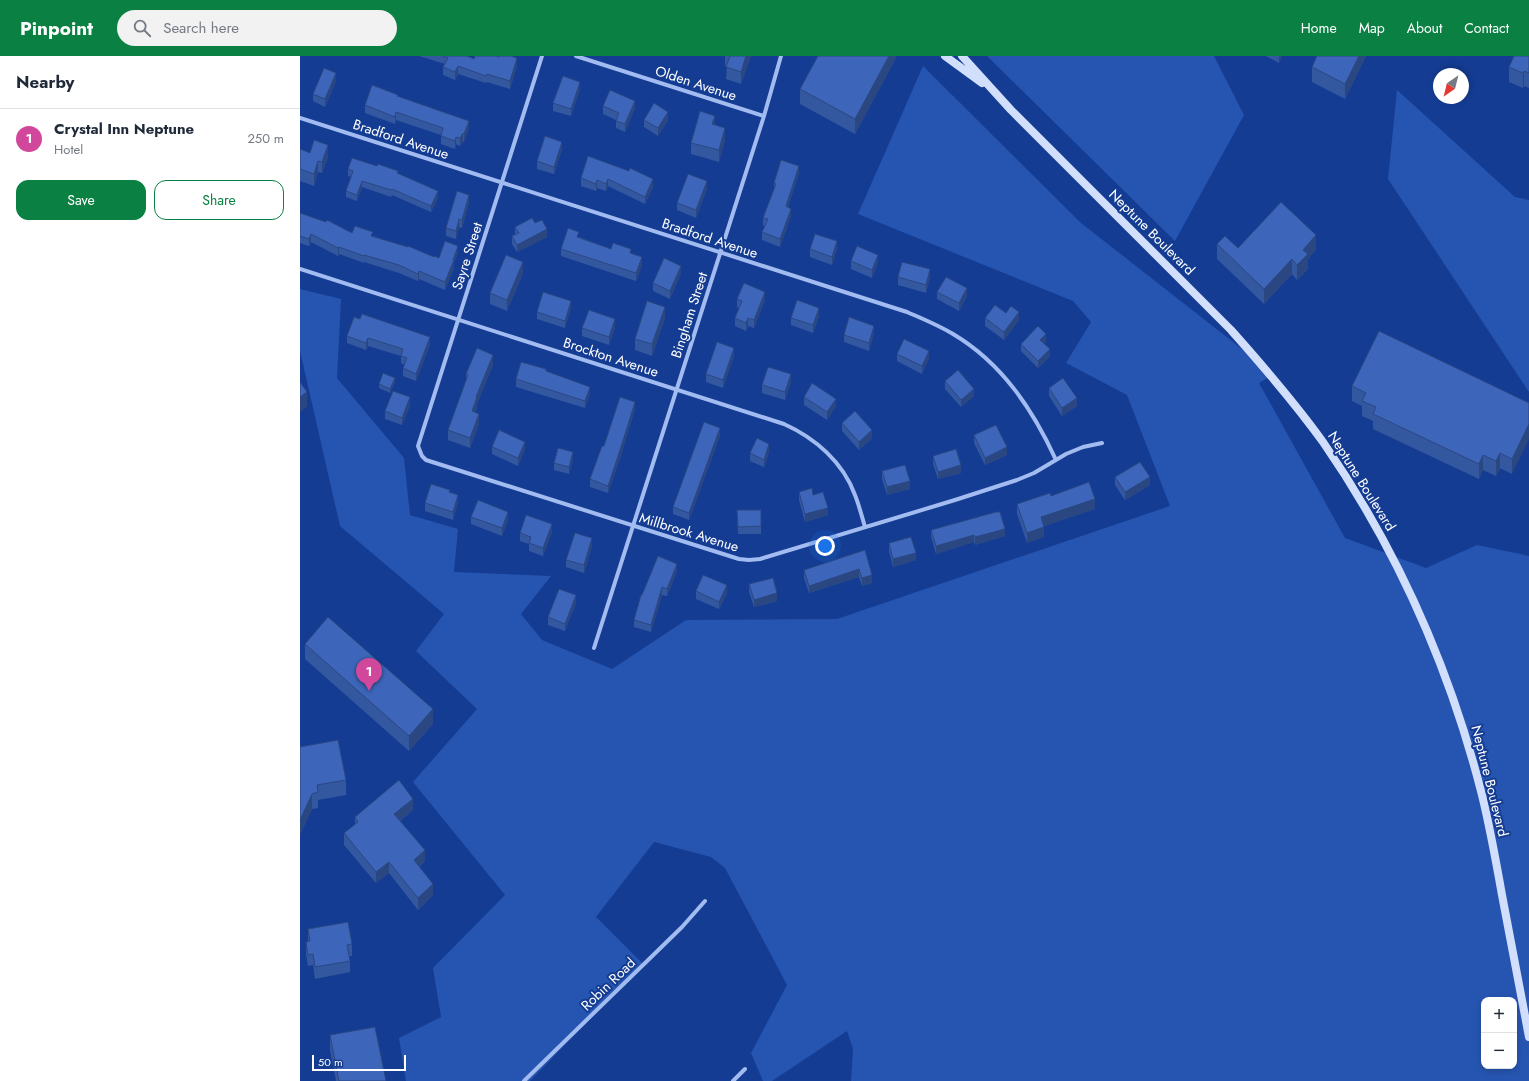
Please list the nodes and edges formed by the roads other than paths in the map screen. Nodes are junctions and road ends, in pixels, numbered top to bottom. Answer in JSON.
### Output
{"nodes":[{"id":1,"x":542,"y":56,"type":"edge"},
{"id":2,"x":576,"y":56,"type":"edge"},
{"id":3,"x":781,"y":56,"type":"edge"},
{"id":4,"x":945,"y":56,"type":"edge"},
{"id":5,"x":962,"y":56,"type":"edge"},
{"id":6,"x":996,"y":93,"type":"junction"},
{"id":7,"x":764,"y":116,"type":"junction"},
{"id":8,"x":300,"y":118,"type":"edge"},
{"id":9,"x":502,"y":183,"type":"junction"},
{"id":10,"x":721,"y":252,"type":"junction"},
{"id":11,"x":300,"y":269,"type":"edge"},
{"id":12,"x":458,"y":320,"type":"junction"},
{"id":13,"x":677,"y":389,"type":"junction"},
{"id":14,"x":1102,"y":443,"type":"dead end"},
{"id":15,"x":426,"y":460,"type":"joint"},
{"id":16,"x":1056,"y":460,"type":"junction"},
{"id":17,"x":633,"y":526,"type":"junction"},
{"id":18,"x":865,"y":528,"type":"junction"},
{"id":19,"x":594,"y":648,"type":"dead end"},
{"id":20,"x":705,"y":901,"type":"dead end"},
{"id":21,"x":1529,"y":1037,"type":"edge"},
{"id":22,"x":745,"y":1069,"type":"dead end"},
{"id":23,"x":524,"y":1081,"type":"edge"},
{"id":24,"x":733,"y":1081,"type":"edge"}],
"edges":[{"from":1,"to":9,"type":"street","name":"Sayre Street"},
{"from":2,"to":7,"type":"street","name":"Olden Avenue"},
{"from":3,"to":7,"type":"street","name":"Bingham Street"},
{"from":4,"to":6,"type":"street"},
{"from":5,"to":6,"type":"street","name":"Neptune Boulevard"},
{"from":6,"to":21,"type":"street","name":"Neptune Boulevard"},
{"from":7,"to":10,"type":"street","name":"Bingham Street"},
{"from":8,"to":9,"type":"street","name":"Bradford Avenue"},
{"from":9,"to":10,"type":"street","name":"Bradford Avenue"},
{"from":9,"to":12,"type":"street","name":"Sayre Street"},
{"from":10,"to":13,"type":"street","name":"Bingham Street"},
{"from":10,"to":16,"type":"street","name":"Bradford Avenue"},
{"from":11,"to":12,"type":"street","name":"Brockton Avenue"},
{"from":12,"to":13,"type":"street","name":"Brockton Avenue"},
{"from":12,"to":15,"type":"street","name":"Sayre Street"},
{"from":13,"to":17,"type":"street","name":"Bingham Street"},
{"from":13,"to":18,"type":"street","name":"Brockton Avenue"},
{"from":14,"to":16,"type":"street","name":"Millbrook Avenue"},
{"from":15,"to":17,"type":"street","name":"Millbrook Avenue"},
{"from":16,"to":18,"type":"street","name":"Millbrook Avenue"},
{"from":17,"to":18,"type":"street","name":"Millbrook Avenue"},
{"from":17,"to":19,"type":"street","name":"Bingham Street"},
{"from":20,"to":23,"type":"street","name":"Robin Road"},
{"from":22,"to":24,"type":"street"}]}
